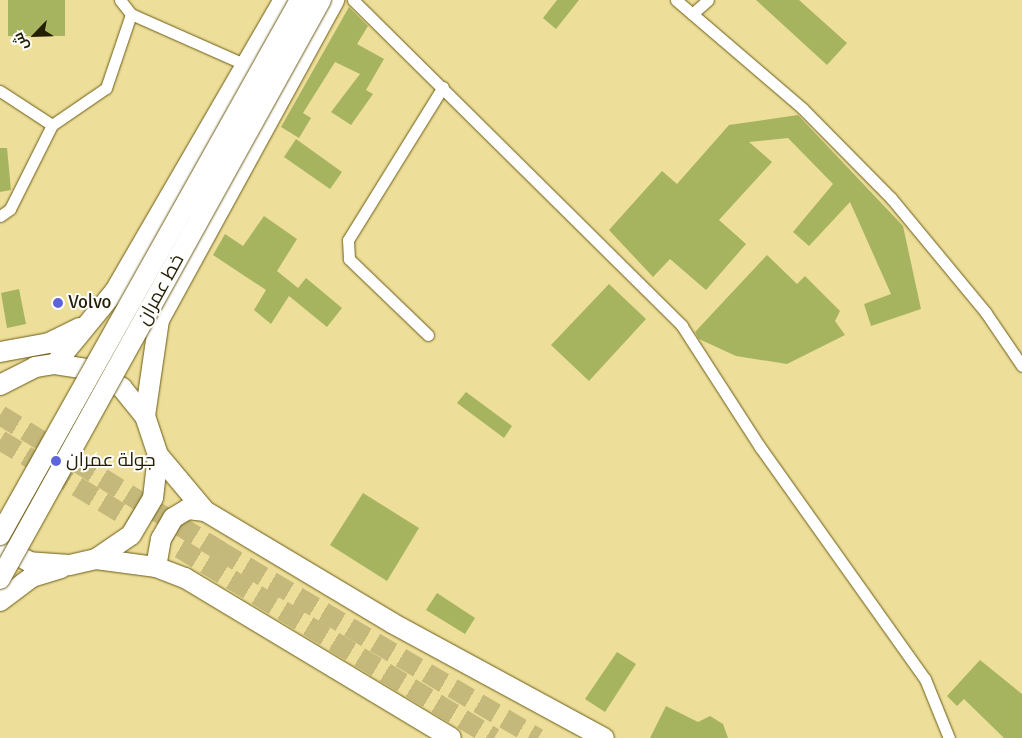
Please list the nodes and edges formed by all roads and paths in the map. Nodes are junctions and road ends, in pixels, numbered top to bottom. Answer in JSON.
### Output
{"nodes":[{"id":1,"x":120,"y":0,"type":"edge"},
{"id":2,"x":284,"y":0,"type":"edge"},
{"id":3,"x":300,"y":0,"type":"edge"},
{"id":4,"x":321,"y":0,"type":"edge"},
{"id":5,"x":334,"y":0,"type":"edge"},
{"id":6,"x":353,"y":0,"type":"edge"},
{"id":7,"x":676,"y":0,"type":"edge"},
{"id":8,"x":708,"y":0,"type":"edge"},
{"id":9,"x":131,"y":14,"type":"junction"},
{"id":10,"x":692,"y":14,"type":"junction"},
{"id":11,"x":246,"y":66,"type":"junction"},
{"id":12,"x":443,"y":87,"type":"junction"},
{"id":13,"x":0,"y":91,"type":"edge"},
{"id":14,"x":52,"y":125,"type":"junction"},
{"id":15,"x":0,"y":216,"type":"edge"},
{"id":16,"x":115,"y":291,"type":"junction"},
{"id":17,"x":159,"y":320,"type":"junction"},
{"id":18,"x":90,"y":321,"type":"junction"},
{"id":19,"x":428,"y":335,"type":"dead end"},
{"id":20,"x":0,"y":352,"type":"edge"},
{"id":21,"x":55,"y":364,"type":"junction"},
{"id":22,"x":1022,"y":366,"type":"edge"},
{"id":23,"x":5,"y":375,"type":"edge"},
{"id":24,"x":145,"y":416,"type":"junction"},
{"id":25,"x":158,"y":455,"type":"junction"},
{"id":26,"x":205,"y":512,"type":"junction"},
{"id":27,"x":0,"y":535,"type":"edge"},
{"id":28,"x":0,"y":546,"type":"edge"},
{"id":29,"x":96,"y":559,"type":"junction"},
{"id":30,"x":69,"y":565,"type":"junction"},
{"id":31,"x":156,"y":567,"type":"junction"},
{"id":32,"x":0,"y":579,"type":"edge"},
{"id":33,"x":0,"y":601,"type":"edge"},
{"id":34,"x":451,"y":738,"type":"edge"},
{"id":35,"x":604,"y":738,"type":"edge"},
{"id":36,"x":949,"y":738,"type":"edge"}],
"edges":[{"from":1,"to":9,"type":"street"},
{"from":2,"to":11,"type":"highway"},
{"from":3,"to":27,"type":"highway","name":"خط عمران","bridge":true},
{"from":4,"to":32,"type":"highway","name":"خط عمران","bridge":true},
{"from":5,"to":17,"type":"highway"},
{"from":6,"to":12,"type":"street"},
{"from":7,"to":10,"type":"street"},
{"from":8,"to":10,"type":"street"},
{"from":9,"to":11,"type":"street"},
{"from":9,"to":14,"type":"street"},
{"from":10,"to":22,"type":"street"},
{"from":11,"to":16,"type":"highway"},
{"from":12,"to":19,"type":"street"},
{"from":12,"to":36,"type":"street"},
{"from":13,"to":14,"type":"street"},
{"from":14,"to":15,"type":"street"},
{"from":16,"to":17,"type":"highway"},
{"from":16,"to":18,"type":"highway"},
{"from":17,"to":24,"type":"highway"},
{"from":18,"to":20,"type":"highway"},
{"from":18,"to":21,"type":"highway"},
{"from":21,"to":23,"type":"highway"},
{"from":21,"to":24,"type":"highway"},
{"from":24,"to":25,"type":"highway"},
{"from":25,"to":26,"type":"highway"},
{"from":25,"to":29,"type":"highway"},
{"from":26,"to":31,"type":"highway"},
{"from":26,"to":35,"type":"highway"},
{"from":28,"to":30,"type":"highway"},
{"from":29,"to":30,"type":"highway"},
{"from":29,"to":31,"type":"highway"},
{"from":30,"to":33,"type":"highway"},
{"from":31,"to":34,"type":"highway"}]}
